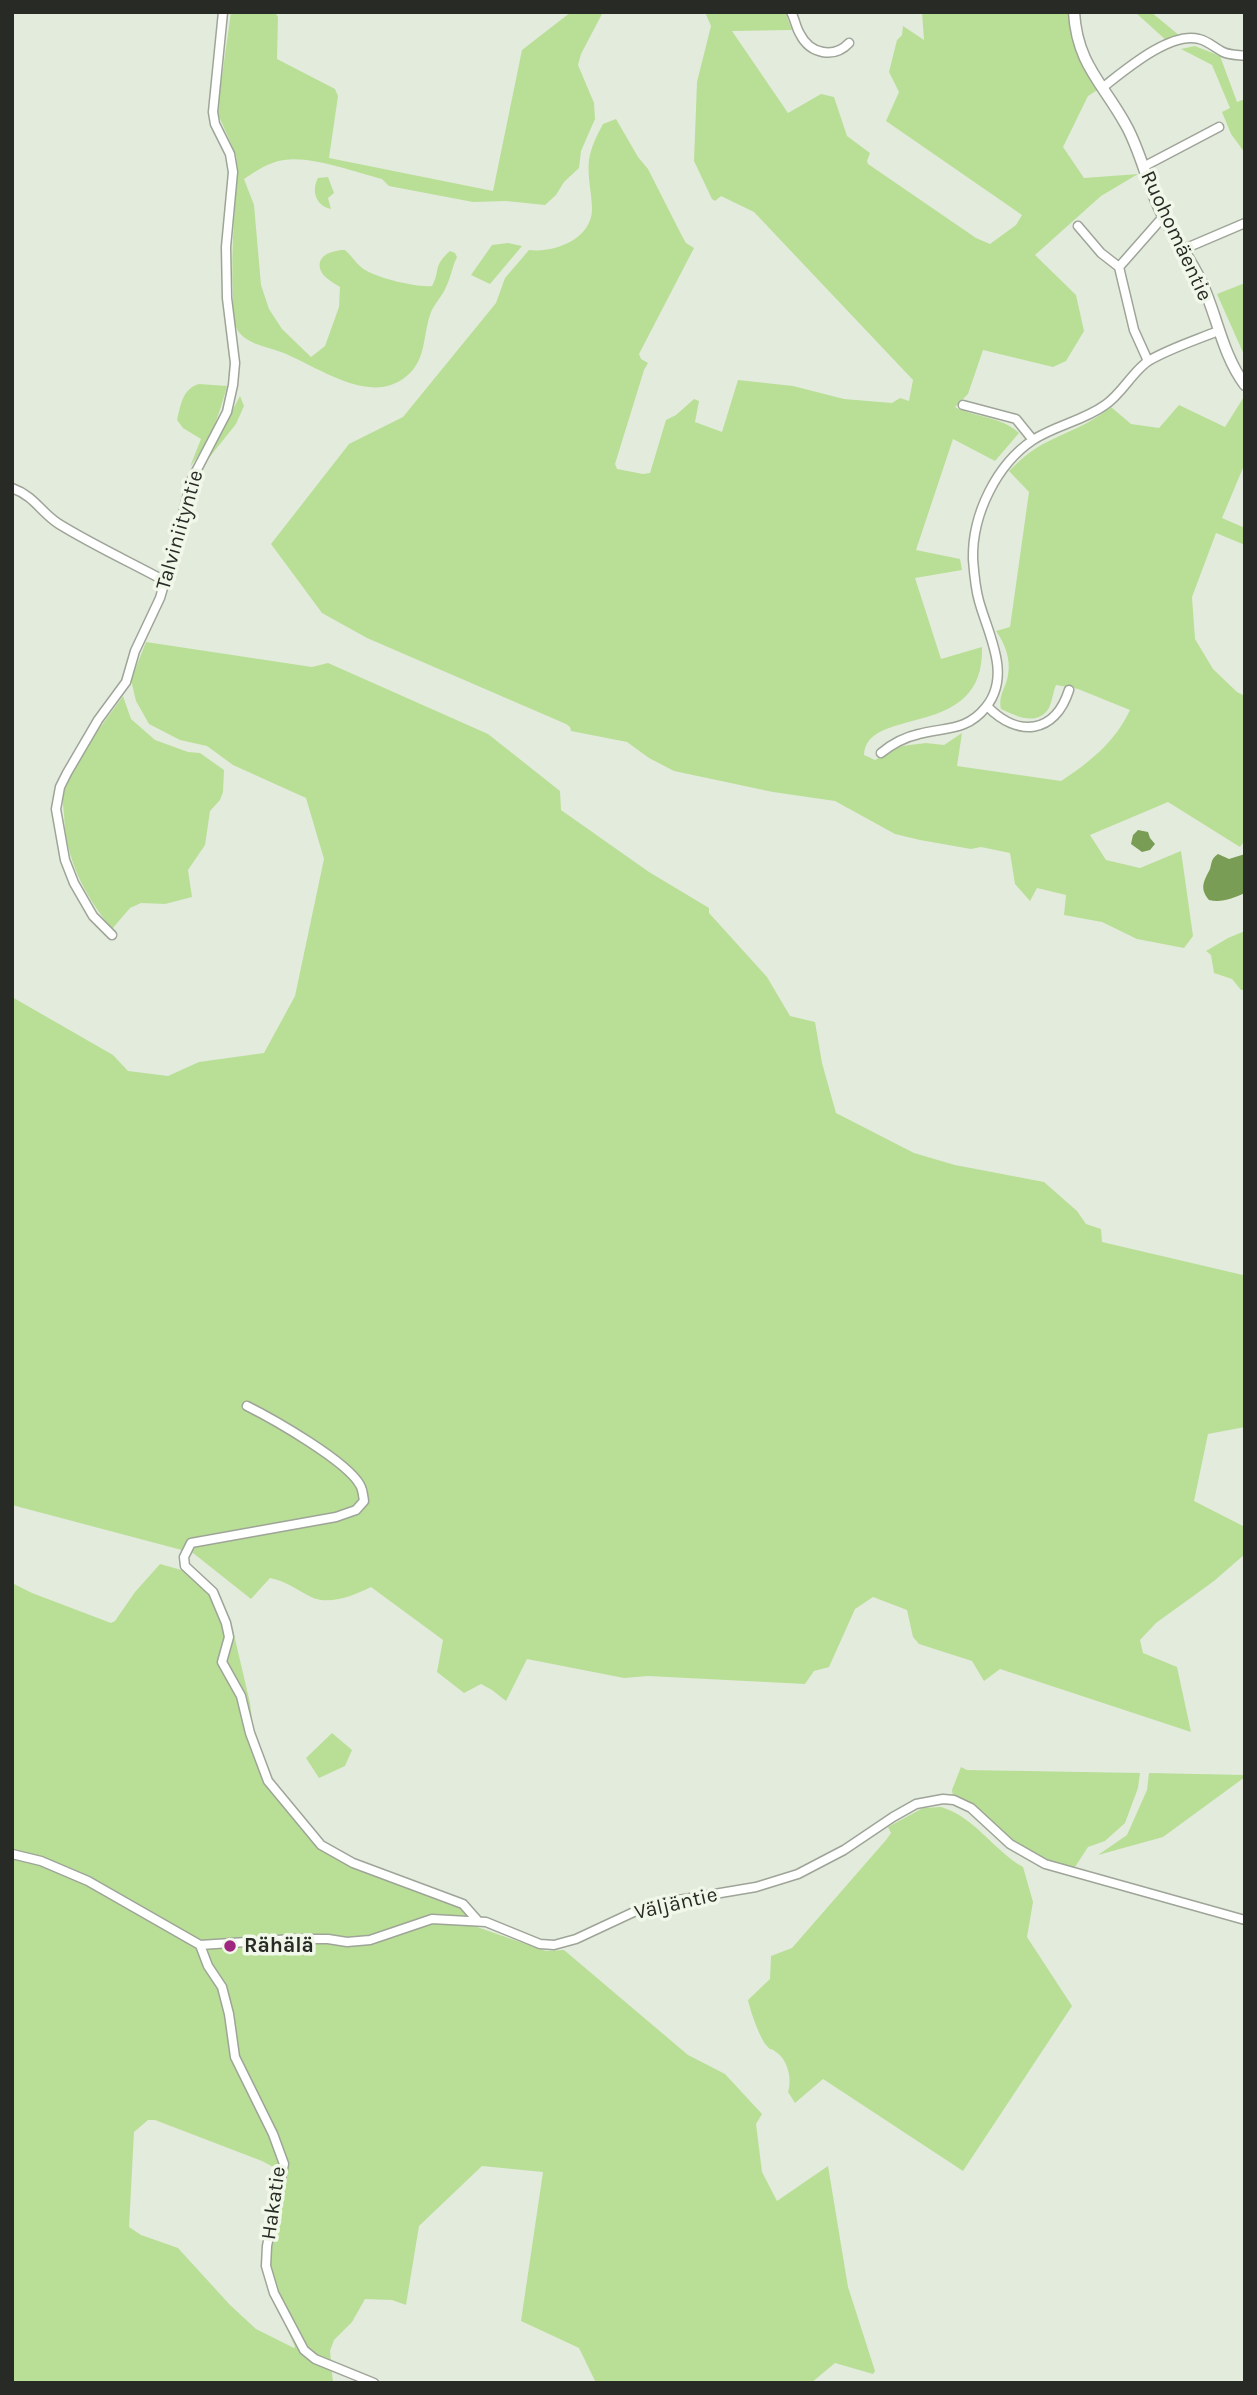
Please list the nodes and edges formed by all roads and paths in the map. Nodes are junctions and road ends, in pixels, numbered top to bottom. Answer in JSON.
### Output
{"nodes":[{"id":1,"x":223,"y":12,"type":"edge"},
{"id":2,"x":791,"y":12,"type":"edge"},
{"id":3,"x":1073,"y":12,"type":"edge"},
{"id":4,"x":849,"y":43,"type":"dead end"},
{"id":5,"x":1245,"y":56,"type":"edge"},
{"id":6,"x":1102,"y":88,"type":"junction"},
{"id":7,"x":1219,"y":127,"type":"dead end"},
{"id":8,"x":1143,"y":167,"type":"junction"},
{"id":9,"x":1163,"y":216,"type":"junction"},
{"id":10,"x":1245,"y":223,"type":"edge"},
{"id":11,"x":1078,"y":226,"type":"dead end"},
{"id":12,"x":1184,"y":249,"type":"junction"},
{"id":13,"x":1119,"y":267,"type":"junction"},
{"id":14,"x":1218,"y":331,"type":"junction"},
{"id":15,"x":1148,"y":361,"type":"junction"},
{"id":16,"x":1245,"y":385,"type":"edge"},
{"id":17,"x":963,"y":405,"type":"dead end"},
{"id":18,"x":1033,"y":440,"type":"junction"},
{"id":19,"x":12,"y":488,"type":"edge"},
{"id":20,"x":165,"y":581,"type":"junction"},
{"id":21,"x":1069,"y":690,"type":"dead end"},
{"id":22,"x":988,"y":706,"type":"junction"},
{"id":23,"x":881,"y":753,"type":"dead end"},
{"id":24,"x":112,"y":935,"type":"dead end"},
{"id":25,"x":247,"y":1406,"type":"dead end"},
{"id":26,"x":12,"y":1854,"type":"edge"},
{"id":27,"x":478,"y":1920,"type":"junction"},
{"id":28,"x":1245,"y":1920,"type":"edge"},
{"id":29,"x":200,"y":1945,"type":"junction"},
{"id":30,"x":374,"y":2383,"type":"edge"}],
"edges":[{"from":1,"to":20,"type":"street","name":"Talviniityntie"},
{"from":2,"to":4,"type":"street"},
{"from":3,"to":6,"type":"street","name":"Ruohomäentie"},
{"from":5,"to":6,"type":"street"},
{"from":6,"to":8,"type":"street","name":"Ruohomäentie"},
{"from":7,"to":8,"type":"street"},
{"from":8,"to":9,"type":"street","name":"Ruohomäentie"},
{"from":9,"to":12,"type":"street","name":"Ruohomäentie"},
{"from":9,"to":13,"type":"street"},
{"from":10,"to":12,"type":"street"},
{"from":11,"to":13,"type":"street"},
{"from":12,"to":14,"type":"street","name":"Ruohomäentie"},
{"from":13,"to":15,"type":"street"},
{"from":14,"to":15,"type":"street"},
{"from":14,"to":16,"type":"street","name":"Ruohomäentie"},
{"from":15,"to":18,"type":"street"},
{"from":17,"to":18,"type":"street"},
{"from":18,"to":22,"type":"street"},
{"from":19,"to":20,"type":"street"},
{"from":20,"to":24,"type":"street","name":"Talviniityntie"},
{"from":21,"to":22,"type":"street"},
{"from":22,"to":23,"type":"street"},
{"from":25,"to":27,"type":"street"},
{"from":26,"to":29,"type":"street"},
{"from":27,"to":28,"type":"street","name":"Väljäntie"},
{"from":27,"to":29,"type":"street","name":"Väljäntie"},
{"from":29,"to":30,"type":"street","name":"Hakatie"}]}
